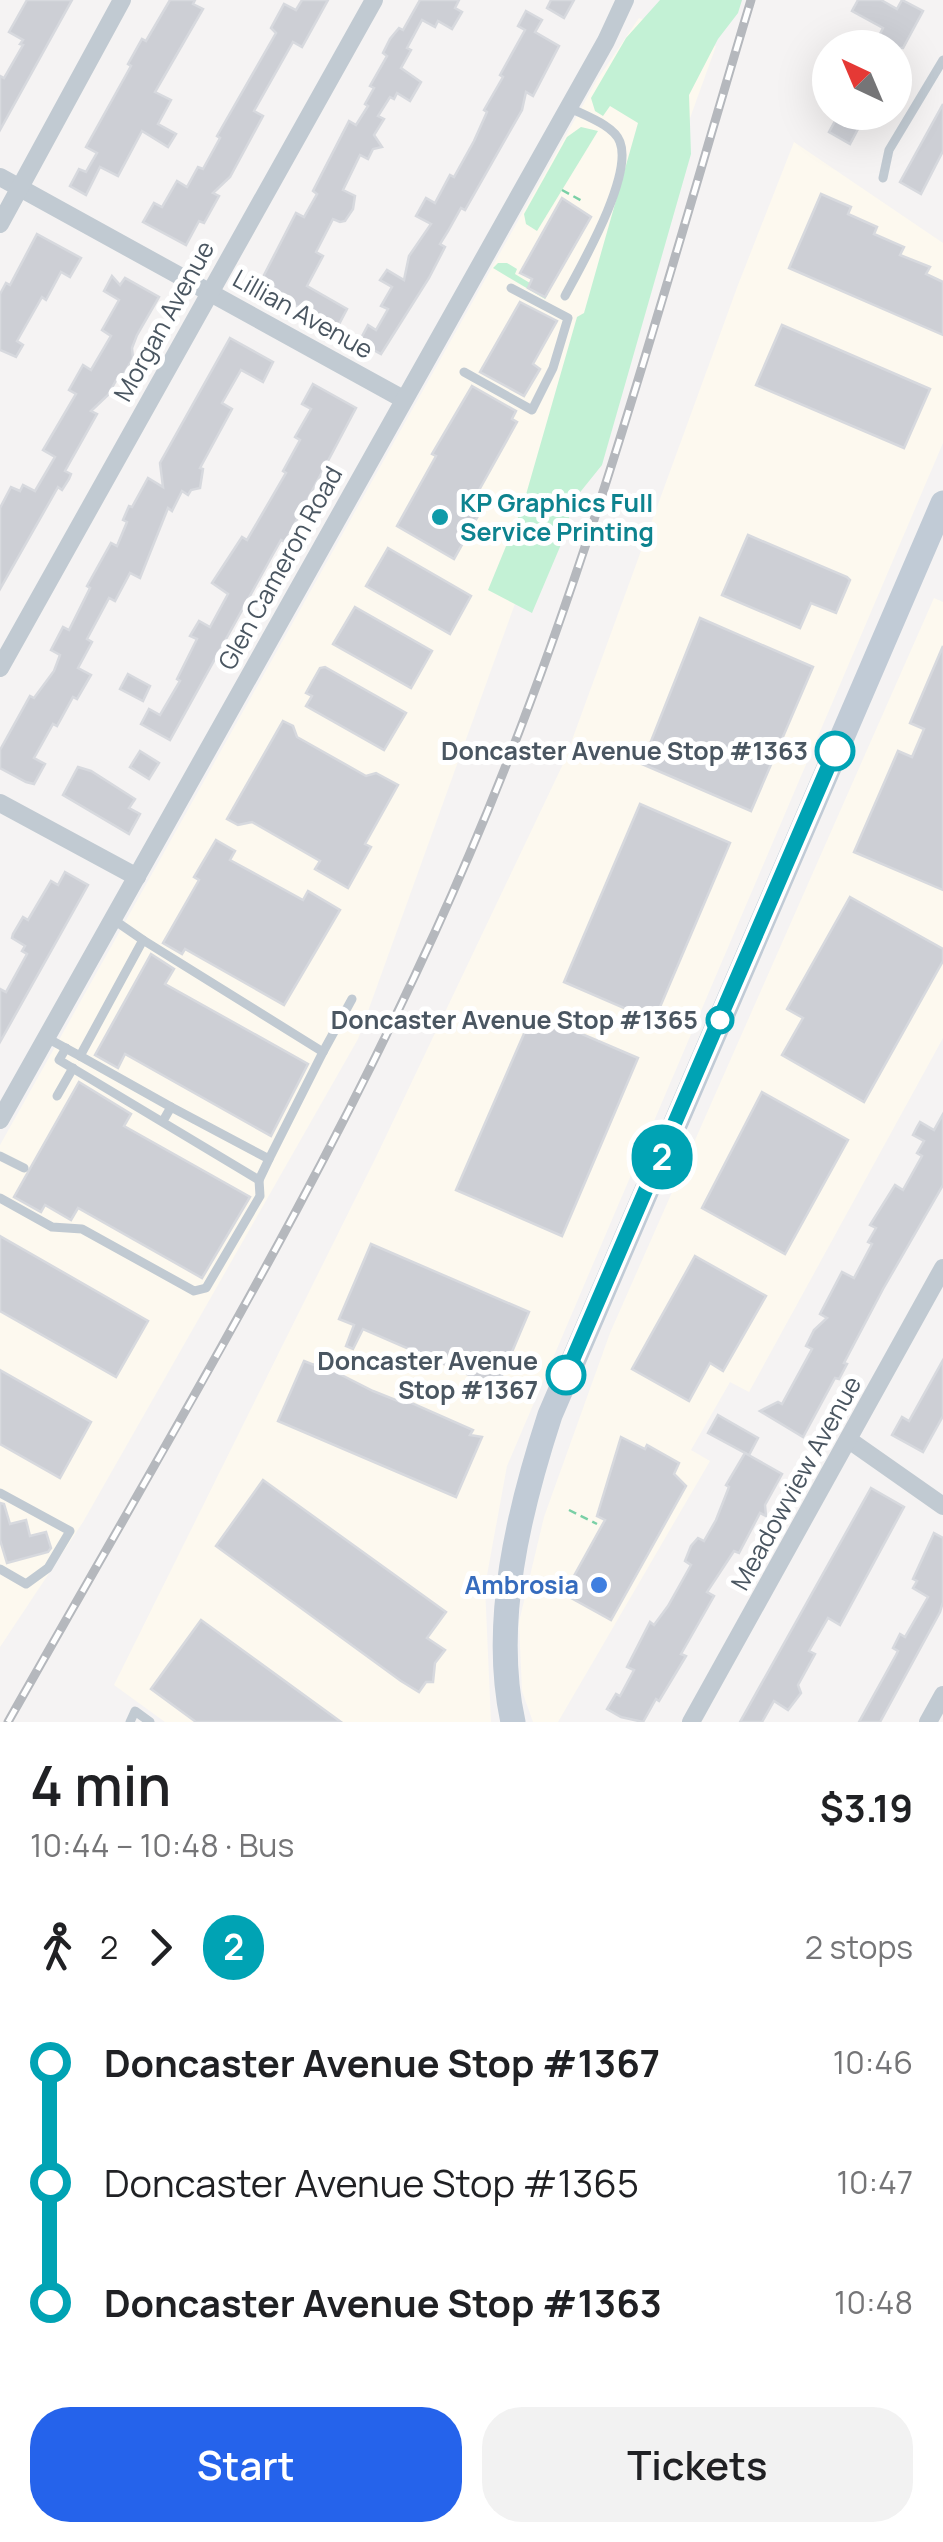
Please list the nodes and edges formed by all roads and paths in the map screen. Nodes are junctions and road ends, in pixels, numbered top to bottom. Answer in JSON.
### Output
{"nodes":[{"id":1,"x":122,"y":0,"type":"edge"},
{"id":2,"x":374,"y":0,"type":"edge"},
{"id":3,"x":625,"y":0,"type":"edge"},
{"id":4,"x":636,"y":0,"type":"edge"},
{"id":5,"x":606,"y":41,"type":"junction"},
{"id":6,"x":943,"y":60,"type":"edge"},
{"id":7,"x":568,"y":107,"type":"junction"},
{"id":8,"x":0,"y":178,"type":"edge"},
{"id":9,"x":883,"y":178,"type":"dead end"},
{"id":10,"x":20,"y":188,"type":"junction"},
{"id":11,"x":562,"y":190,"type":"dead end"},
{"id":12,"x":584,"y":202,"type":"dead end"},
{"id":13,"x":0,"y":224,"type":"edge"},
{"id":14,"x":511,"y":288,"type":"dead end"},
{"id":15,"x":210,"y":291,"type":"junction"},
{"id":16,"x":566,"y":296,"type":"dead end"},
{"id":17,"x":464,"y":372,"type":"dead end"},
{"id":18,"x":403,"y":399,"type":"junction"},
{"id":19,"x":943,"y":503,"type":"edge"},
{"id":20,"x":0,"y":668,"type":"edge"},
{"id":21,"x":0,"y":803,"type":"edge"},
{"id":22,"x":136,"y":878,"type":"junction"},
{"id":23,"x":114,"y":920,"type":"junction"},
{"id":24,"x":143,"y":940,"type":"junction"},
{"id":25,"x":352,"y":999,"type":"dead end"},
{"id":26,"x":47,"y":1038,"type":"junction"},
{"id":27,"x":66,"y":1048,"type":"junction"},
{"id":28,"x":323,"y":1052,"type":"junction"},
{"id":29,"x":80,"y":1056,"type":"junction"},
{"id":30,"x":73,"y":1068,"type":"junction"},
{"id":31,"x":57,"y":1096,"type":"dead end"},
{"id":32,"x":171,"y":1107,"type":"junction"},
{"id":33,"x":0,"y":1120,"type":"edge"},
{"id":34,"x":163,"y":1120,"type":"junction"},
{"id":35,"x":0,"y":1156,"type":"edge"},
{"id":36,"x":269,"y":1159,"type":"junction"},
{"id":37,"x":24,"y":1168,"type":"dead end"},
{"id":38,"x":259,"y":1180,"type":"junction"},
{"id":39,"x":0,"y":1198,"type":"edge"},
{"id":40,"x":943,"y":1268,"type":"edge"},
{"id":41,"x":850,"y":1440,"type":"junction"},
{"id":42,"x":0,"y":1493,"type":"edge"},
{"id":43,"x":943,"y":1506,"type":"edge"},
{"id":44,"x":569,"y":1510,"type":"dead end"},
{"id":45,"x":596,"y":1524,"type":"dead end"},
{"id":46,"x":0,"y":1570,"type":"edge"},
{"id":47,"x":943,"y":1695,"type":"edge"},
{"id":48,"x":130,"y":1722,"type":"edge"},
{"id":49,"x":150,"y":1722,"type":"edge"},
{"id":50,"x":514,"y":1722,"type":"edge"},
{"id":51,"x":691,"y":1722,"type":"edge"},
{"id":52,"x":928,"y":1722,"type":"edge"}],
"edges":[{"from":1,"to":10,"type":"street"},
{"from":2,"to":15,"type":"street","name":"Morgan Avenue"},
{"from":3,"to":5,"type":"street","name":"Glen Cameron Road"},
{"from":4,"to":5,"type":"street","name":"Glen Cameron Road"},
{"from":5,"to":7,"type":"street","name":"Glen Cameron Road"},
{"from":6,"to":9,"type":"lane"},
{"from":7,"to":16,"type":"lane"},
{"from":7,"to":18,"type":"street","name":"Glen Cameron Road"},
{"from":8,"to":10,"type":"street","name":"Lillian Avenue"},
{"from":10,"to":13,"type":"street"},
{"from":10,"to":15,"type":"street","name":"Lillian Avenue"},
{"from":11,"to":12,"type":"path"},
{"from":14,"to":17,"type":"lane"},
{"from":15,"to":18,"type":"street","name":"Lillian Avenue"},
{"from":15,"to":20,"type":"street","name":"Morgan Avenue"},
{"from":18,"to":22,"type":"street","name":"Glen Cameron Road"},
{"from":19,"to":50,"type":"street"},
{"from":21,"to":22,"type":"street"},
{"from":22,"to":23,"type":"street","name":"Glen Cameron Road"},
{"from":23,"to":24,"type":"lane"},
{"from":23,"to":26,"type":"street","name":"Glen Cameron Road"},
{"from":24,"to":28,"type":"lane"},
{"from":24,"to":29,"type":"lane"},
{"from":25,"to":28,"type":"lane"},
{"from":26,"to":27,"type":"lane"},
{"from":26,"to":33,"type":"street","name":"Glen Cameron Road"},
{"from":27,"to":29,"type":"lane"},
{"from":27,"to":30,"type":"lane"},
{"from":28,"to":36,"type":"lane"},
{"from":29,"to":32,"type":"lane"},
{"from":30,"to":31,"type":"lane"},
{"from":30,"to":34,"type":"lane"},
{"from":32,"to":34,"type":"lane"},
{"from":32,"to":36,"type":"lane"},
{"from":34,"to":38,"type":"lane"},
{"from":35,"to":37,"type":"lane"},
{"from":36,"to":38,"type":"lane"},
{"from":38,"to":39,"type":"lane"},
{"from":40,"to":41,"type":"street","name":"Meadowview Avenue"},
{"from":41,"to":43,"type":"street"},
{"from":41,"to":51,"type":"street","name":"Meadowview Avenue"},
{"from":42,"to":46,"type":"lane"},
{"from":44,"to":45,"type":"path"},
{"from":47,"to":52,"type":"street"},
{"from":48,"to":49,"type":"lane"}]}
